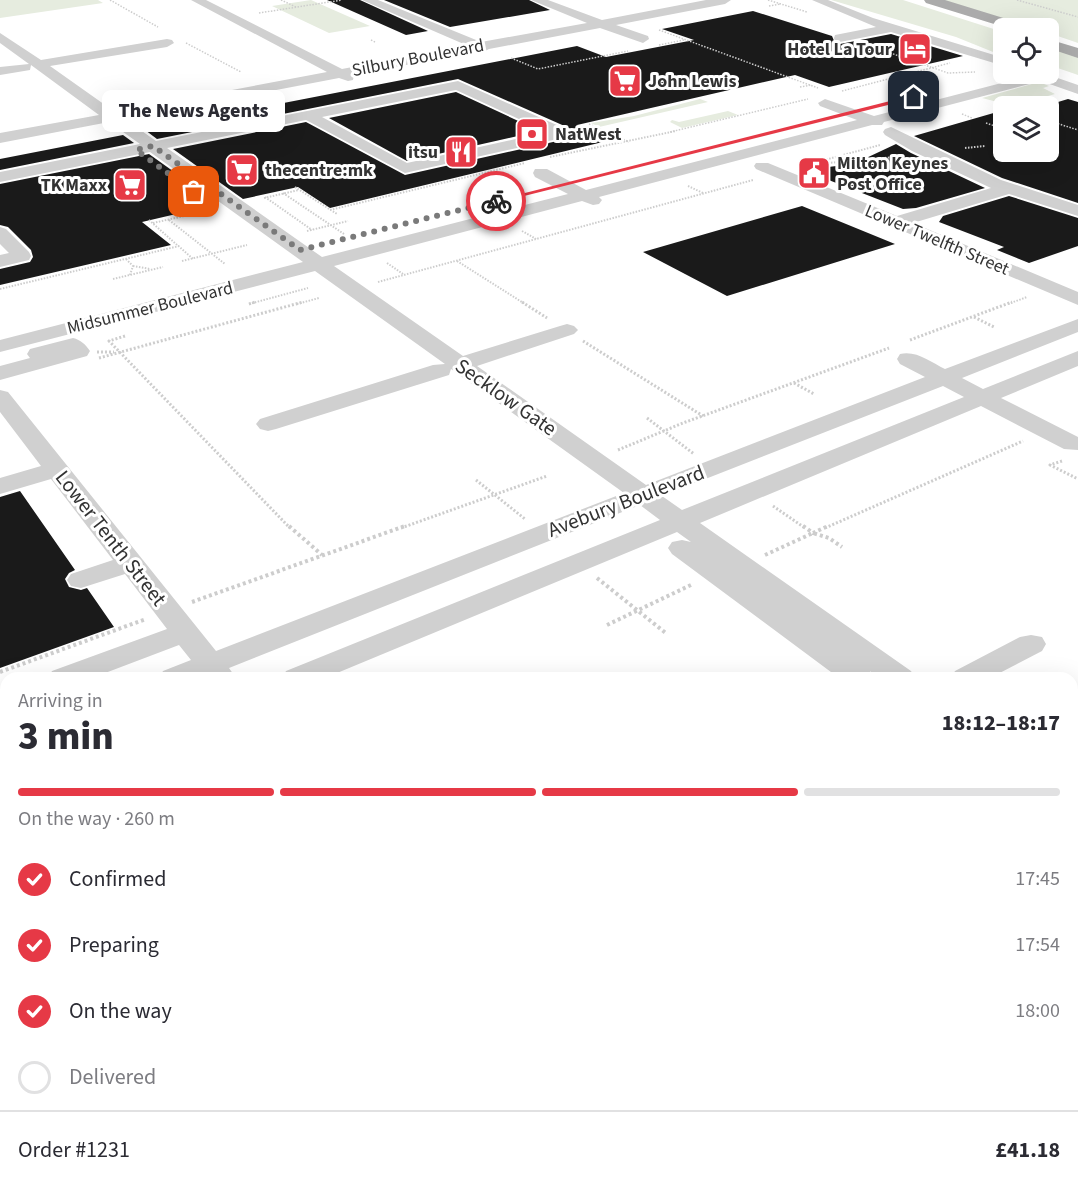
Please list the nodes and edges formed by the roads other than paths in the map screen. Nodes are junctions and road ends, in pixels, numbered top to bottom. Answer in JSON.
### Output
{"nodes":[{"id":1,"x":197,"y":0,"type":"edge"},
{"id":2,"x":368,"y":0,"type":"edge"},
{"id":3,"x":537,"y":0,"type":"edge"},
{"id":4,"x":679,"y":0,"type":"edge"},
{"id":5,"x":725,"y":0,"type":"edge"},
{"id":6,"x":818,"y":0,"type":"edge"},
{"id":7,"x":913,"y":0,"type":"edge"},
{"id":8,"x":931,"y":0,"type":"edge"},
{"id":9,"x":585,"y":17,"type":"junction"},
{"id":10,"x":993,"y":19,"type":"edge"},
{"id":11,"x":602,"y":23,"type":"junction"},
{"id":12,"x":888,"y":24,"type":"junction"},
{"id":13,"x":993,"y":25,"type":"edge"},
{"id":14,"x":843,"y":34,"type":"road end"},
{"id":15,"x":0,"y":37,"type":"edge"},
{"id":16,"x":464,"y":40,"type":"junction"},
{"id":17,"x":1059,"y":41,"type":"edge"},
{"id":18,"x":167,"y":43,"type":"dead end"},
{"id":19,"x":648,"y":43,"type":"road end"},
{"id":20,"x":480,"y":47,"type":"junction"},
{"id":21,"x":1059,"y":47,"type":"edge"},
{"id":22,"x":1078,"y":47,"type":"edge"},
{"id":23,"x":0,"y":49,"type":"edge"},
{"id":24,"x":1078,"y":53,"type":"edge"},
{"id":25,"x":502,"y":55,"type":"road end"},
{"id":26,"x":993,"y":61,"type":"edge"},
{"id":27,"x":993,"y":62,"type":"edge"},
{"id":28,"x":32,"y":66,"type":"junction"},
{"id":29,"x":326,"y":66,"type":"junction"},
{"id":30,"x":993,"y":68,"type":"edge"},
{"id":31,"x":0,"y":71,"type":"edge"},
{"id":32,"x":341,"y":73,"type":"junction"},
{"id":33,"x":356,"y":81,"type":"dead end"},
{"id":34,"x":1059,"y":82,"type":"edge"},
{"id":35,"x":1009,"y":84,"type":"edge"},
{"id":36,"x":1074,"y":86,"type":"edge"},
{"id":37,"x":971,"y":95,"type":"junction"},
{"id":38,"x":824,"y":96,"type":"road end"},
{"id":39,"x":161,"y":102,"type":"junction"},
{"id":40,"x":991,"y":105,"type":"dead end"},
{"id":41,"x":851,"y":113,"type":"junction"},
{"id":42,"x":97,"y":114,"type":"junction"},
{"id":43,"x":308,"y":115,"type":"junction"},
{"id":44,"x":872,"y":121,"type":"junction"},
{"id":45,"x":0,"y":126,"type":"edge"},
{"id":46,"x":32,"y":126,"type":"junction"},
{"id":47,"x":0,"y":138,"type":"edge"},
{"id":48,"x":145,"y":148,"type":"junction"},
{"id":49,"x":539,"y":165,"type":"road end"},
{"id":50,"x":770,"y":170,"type":"road end"},
{"id":51,"x":0,"y":177,"type":"edge"},
{"id":52,"x":563,"y":185,"type":"junction"},
{"id":53,"x":1008,"y":189,"type":"junction"},
{"id":54,"x":585,"y":196,"type":"junction"},
{"id":55,"x":608,"y":208,"type":"dead end"},
{"id":56,"x":1078,"y":211,"type":"edge"},
{"id":57,"x":896,"y":222,"type":"junction"},
{"id":58,"x":0,"y":233,"type":"edge"},
{"id":59,"x":301,"y":251,"type":"junction"},
{"id":60,"x":281,"y":255,"type":"junction"},
{"id":61,"x":0,"y":261,"type":"edge"},
{"id":62,"x":319,"y":264,"type":"junction"},
{"id":63,"x":348,"y":293,"type":"junction"},
{"id":64,"x":1078,"y":299,"type":"edge"},
{"id":65,"x":1078,"y":325,"type":"edge"},
{"id":66,"x":0,"y":326,"type":"edge"},
{"id":67,"x":567,"y":330,"type":"road end"},
{"id":68,"x":0,"y":346,"type":"edge"},
{"id":69,"x":903,"y":349,"type":"road end"},
{"id":70,"x":1078,"y":358,"type":"edge"},
{"id":71,"x":0,"y":364,"type":"edge"},
{"id":72,"x":450,"y":367,"type":"junction"},
{"id":73,"x":0,"y":373,"type":"edge"},
{"id":74,"x":944,"y":377,"type":"junction"},
{"id":75,"x":981,"y":397,"type":"junction"},
{"id":76,"x":1,"y":398,"type":"edge"},
{"id":77,"x":268,"y":424,"type":"dead end"},
{"id":78,"x":1071,"y":451,"type":"road end"},
{"id":79,"x":56,"y":469,"type":"junction"},
{"id":80,"x":0,"y":486,"type":"edge"},
{"id":81,"x":631,"y":500,"type":"junction"},
{"id":82,"x":669,"y":526,"type":"junction"},
{"id":83,"x":130,"y":563,"type":"junction"},
{"id":84,"x":81,"y":580,"type":"dead end"},
{"id":85,"x":176,"y":622,"type":"junction"},
{"id":86,"x":1031,"y":644,"type":"dead end"},
{"id":87,"x":216,"y":671,"type":"edge"},
{"id":88,"x":75,"y":672,"type":"edge"},
{"id":89,"x":312,"y":672,"type":"edge"},
{"id":90,"x":852,"y":672,"type":"edge"},
{"id":91,"x":891,"y":672,"type":"edge"},
{"id":92,"x":977,"y":672,"type":"edge"}],
"edges":[{"from":1,"to":29,"type":"street"},
{"from":2,"to":16,"type":"street"},
{"from":3,"to":9,"type":"street"},
{"from":4,"to":9,"type":"street","name":"Silbury Boulevard"},
{"from":5,"to":11,"type":"street","name":"Silbury Boulevard"},
{"from":6,"to":12,"type":"street"},
{"from":6,"to":12,"type":"street"},
{"from":7,"to":13,"type":"main road"},
{"from":8,"to":10,"type":"main road"},
{"from":9,"to":11,"type":"street"},
{"from":9,"to":16,"type":"street","name":"Silbury Boulevard"},
{"from":11,"to":19,"type":"street"},
{"from":11,"to":20,"type":"street","name":"Silbury Boulevard"},
{"from":12,"to":14,"type":"street"},
{"from":12,"to":26,"type":"street"},
{"from":12,"to":27,"type":"street"},
{"from":15,"to":28,"type":"street","name":"Secklow Gate"},
{"from":16,"to":20,"type":"street"},
{"from":16,"to":29,"type":"street","name":"Silbury Boulevard"},
{"from":17,"to":22,"type":"main road"},
{"from":18,"to":28,"type":"street"},
{"from":20,"to":25,"type":"street"},
{"from":20,"to":32,"type":"street","name":"Silbury Boulevard"},
{"from":21,"to":24,"type":"main road"},
{"from":23,"to":28,"type":"street","name":"Secklow Gate"},
{"from":28,"to":31,"type":"street"},
{"from":28,"to":42,"type":"street","name":"Secklow Gate"},
{"from":28,"to":42,"type":"street","name":"Secklow Gate"},
{"from":29,"to":32,"type":"street"},
{"from":29,"to":39,"type":"street","name":"Silbury Boulevard"},
{"from":30,"to":41,"type":"street","name":"Midsummer Boulevard"},
{"from":32,"to":33,"type":"street"},
{"from":32,"to":39,"type":"street","name":"Silbury Boulevard"},
{"from":34,"to":36,"type":"street"},
{"from":35,"to":37,"type":"street"},
{"from":37,"to":40,"type":"street"},
{"from":37,"to":44,"type":"street"},
{"from":38,"to":41,"type":"street"},
{"from":39,"to":42,"type":"street","name":"Silbury Boulevard"},
{"from":41,"to":44,"type":"street"},
{"from":41,"to":52,"type":"street","name":"Midsummer Boulevard"},
{"from":42,"to":46,"type":"street","name":"Silbury Boulevard"},
{"from":42,"to":48,"type":"street","name":"Secklow Gate"},
{"from":43,"to":43,"type":"street"},
{"from":43,"to":48,"type":"street"},
{"from":44,"to":53,"type":"street"},
{"from":44,"to":54,"type":"street"},
{"from":45,"to":46,"type":"street","name":"Silbury Boulevard"},
{"from":46,"to":47,"type":"street","name":"Silbury Boulevard"},
{"from":48,"to":51,"type":"street"},
{"from":48,"to":59,"type":"street","name":"Secklow Gate"},
{"from":48,"to":60,"type":"street","name":"Secklow Gate"},
{"from":49,"to":52,"type":"street"},
{"from":50,"to":57,"type":"street","name":"Lower Twelfth Street"},
{"from":52,"to":54,"type":"street"},
{"from":52,"to":59,"type":"street","name":"Midsummer Boulevard"},
{"from":53,"to":56,"type":"street"},
{"from":53,"to":57,"type":"street"},
{"from":54,"to":55,"type":"street"},
{"from":54,"to":62,"type":"street"},
{"from":57,"to":64,"type":"street","name":"Lower Twelfth Street"},
{"from":58,"to":61,"type":"street"},
{"from":59,"to":60,"type":"street","name":"Secklow Gate"},
{"from":59,"to":62,"type":"street"},
{"from":59,"to":63,"type":"street","name":"Secklow Gate"},
{"from":59,"to":68,"type":"street","name":"Midsummer Boulevard"},
{"from":60,"to":66,"type":"street","name":"Midsummer Boulevard"},
{"from":62,"to":63,"type":"street","name":"Secklow Gate"},
{"from":63,"to":72,"type":"street","name":"Secklow Gate"},
{"from":65,"to":74,"type":"street","name":"Avebury Boulevard"},
{"from":67,"to":72,"type":"street"},
{"from":69,"to":74,"type":"street"},
{"from":70,"to":75,"type":"street","name":"Avebury Boulevard"},
{"from":71,"to":73,"type":"street"},
{"from":72,"to":77,"type":"street"},
{"from":72,"to":81,"type":"street","name":"Secklow Gate"},
{"from":74,"to":75,"type":"street"},
{"from":74,"to":81,"type":"street","name":"Avebury Boulevard"},
{"from":75,"to":78,"type":"street"},
{"from":75,"to":82,"type":"street","name":"Avebury Boulevard"},
{"from":76,"to":79,"type":"street","name":"Lower Tenth Street"},
{"from":79,"to":80,"type":"street"},
{"from":79,"to":83,"type":"street","name":"Lower Tenth Street"},
{"from":81,"to":82,"type":"street","name":"Secklow Gate"},
{"from":81,"to":87,"type":"street","name":"Avebury Boulevard"},
{"from":82,"to":89,"type":"street","name":"Avebury Boulevard"},
{"from":82,"to":90,"type":"street"},
{"from":82,"to":91,"type":"street"},
{"from":83,"to":84,"type":"street"},
{"from":83,"to":85,"type":"street","name":"Lower Tenth Street"},
{"from":85,"to":87,"type":"street","name":"Lower Tenth Street"},
{"from":85,"to":88,"type":"street"},
{"from":86,"to":92,"type":"street"}]}
